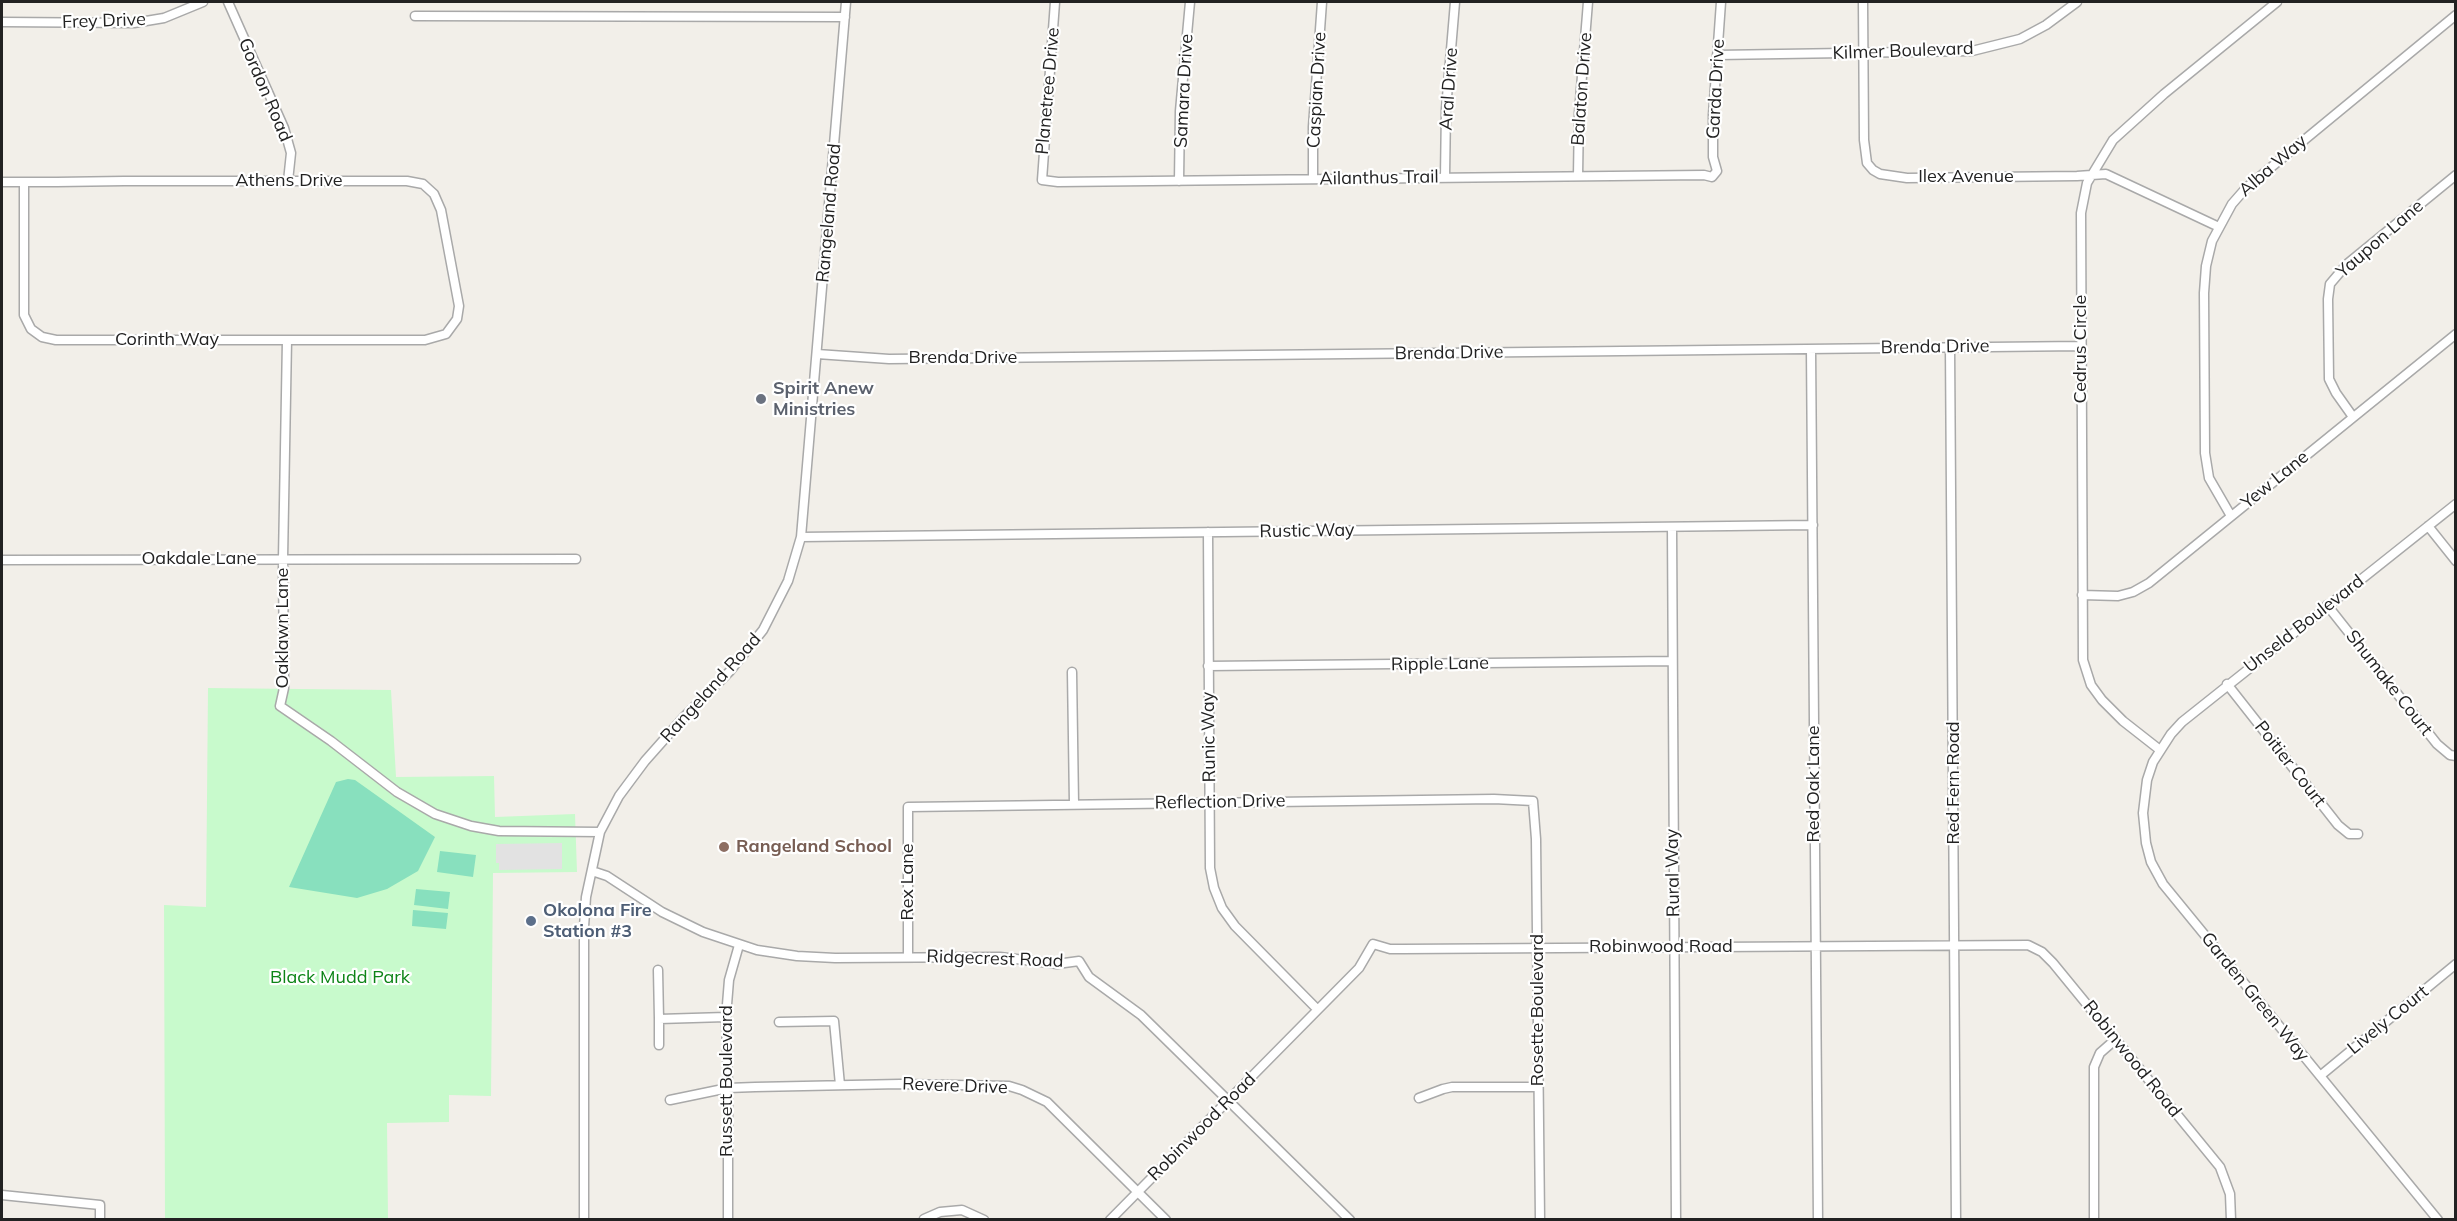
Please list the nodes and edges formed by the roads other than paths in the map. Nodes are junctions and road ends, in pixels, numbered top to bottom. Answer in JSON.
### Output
{"nodes":[{"id":1,"x":203,"y":2,"type":"edge"},
{"id":2,"x":228,"y":2,"type":"edge"},
{"id":3,"x":846,"y":2,"type":"edge"},
{"id":4,"x":1055,"y":2,"type":"edge"},
{"id":5,"x":1190,"y":2,"type":"edge"},
{"id":6,"x":1322,"y":2,"type":"edge"},
{"id":7,"x":1455,"y":2,"type":"edge"},
{"id":8,"x":1588,"y":2,"type":"edge"},
{"id":9,"x":1721,"y":2,"type":"edge"},
{"id":10,"x":1863,"y":2,"type":"edge"},
{"id":11,"x":2077,"y":2,"type":"edge"},
{"id":12,"x":2277,"y":2,"type":"edge"},
{"id":13,"x":2456,"y":15,"type":"edge"},
{"id":14,"x":415,"y":16,"type":"dead end"},
{"id":15,"x":845,"y":16,"type":"junction"},
{"id":16,"x":2,"y":22,"type":"edge"},
{"id":17,"x":1864,"y":54,"type":"junction"},
{"id":18,"x":1717,"y":56,"type":"junction"},
{"id":19,"x":2092,"y":175,"type":"junction"},
{"id":20,"x":2456,"y":175,"type":"edge"},
{"id":21,"x":1578,"y":176,"type":"junction"},
{"id":22,"x":1715,"y":176,"type":"joint"},
{"id":23,"x":1445,"y":177,"type":"junction"},
{"id":24,"x":1313,"y":178,"type":"junction"},
{"id":25,"x":1042,"y":180,"type":"joint"},
{"id":26,"x":288,"y":181,"type":"junction"},
{"id":27,"x":1179,"y":181,"type":"junction"},
{"id":28,"x":2,"y":182,"type":"edge"},
{"id":29,"x":24,"y":182,"type":"junction"},
{"id":30,"x":2219,"y":227,"type":"junction"},
{"id":31,"x":452,"y":327,"type":"joint"},
{"id":32,"x":2456,"y":334,"type":"edge"},
{"id":33,"x":287,"y":340,"type":"junction"},
{"id":34,"x":2081,"y":346,"type":"junction"},
{"id":35,"x":1950,"y":347,"type":"junction"},
{"id":36,"x":1811,"y":349,"type":"junction"},
{"id":37,"x":817,"y":354,"type":"junction"},
{"id":38,"x":2353,"y":417,"type":"junction"},
{"id":39,"x":2456,"y":504,"type":"edge"},
{"id":40,"x":2231,"y":516,"type":"junction"},
{"id":41,"x":1813,"y":525,"type":"junction"},
{"id":42,"x":2428,"y":526,"type":"junction"},
{"id":43,"x":1672,"y":528,"type":"junction"},
{"id":44,"x":1208,"y":532,"type":"junction"},
{"id":45,"x":801,"y":537,"type":"junction"},
{"id":46,"x":283,"y":559,"type":"junction"},
{"id":47,"x":576,"y":559,"type":"dead end"},
{"id":48,"x":2,"y":560,"type":"edge"},
{"id":49,"x":2456,"y":561,"type":"edge"},
{"id":50,"x":2082,"y":595,"type":"junction"},
{"id":51,"x":2327,"y":605,"type":"junction"},
{"id":52,"x":1672,"y":661,"type":"junction"},
{"id":53,"x":1208,"y":666,"type":"junction"},
{"id":54,"x":1072,"y":672,"type":"dead end"},
{"id":55,"x":2227,"y":684,"type":"junction"},
{"id":56,"x":2160,"y":750,"type":"junction"},
{"id":57,"x":2456,"y":756,"type":"edge"},
{"id":58,"x":1533,"y":801,"type":"joint"},
{"id":59,"x":1209,"y":802,"type":"junction"},
{"id":60,"x":1074,"y":804,"type":"junction"},
{"id":61,"x":908,"y":807,"type":"joint"},
{"id":62,"x":600,"y":832,"type":"junction"},
{"id":63,"x":2358,"y":834,"type":"dead end"},
{"id":64,"x":592,"y":871,"type":"junction"},
{"id":65,"x":739,"y":945,"type":"junction"},
{"id":66,"x":1954,"y":945,"type":"junction"},
{"id":67,"x":1816,"y":946,"type":"junction"},
{"id":68,"x":1674,"y":947,"type":"junction"},
{"id":69,"x":1537,"y":948,"type":"junction"},
{"id":70,"x":908,"y":957,"type":"junction"},
{"id":71,"x":2456,"y":964,"type":"edge"},
{"id":72,"x":658,"y":970,"type":"dead end"},
{"id":73,"x":1317,"y":1009,"type":"junction"},
{"id":74,"x":726,"y":1017,"type":"junction"},
{"id":75,"x":659,"y":1019,"type":"junction"},
{"id":76,"x":779,"y":1022,"type":"dead end"},
{"id":77,"x":2116,"y":1039,"type":"junction"},
{"id":78,"x":660,"y":1045,"type":"dead end"},
{"id":79,"x":2320,"y":1076,"type":"junction"},
{"id":80,"x":840,"y":1085,"type":"junction"},
{"id":81,"x":1538,"y":1087,"type":"junction"},
{"id":82,"x":728,"y":1088,"type":"junction"},
{"id":83,"x":1419,"y":1098,"type":"dead end"},
{"id":84,"x":670,"y":1100,"type":"dead end"},
{"id":85,"x":1228,"y":1101,"type":"junction"},
{"id":86,"x":1139,"y":1191,"type":"junction"},
{"id":87,"x":2,"y":1195,"type":"edge"},
{"id":88,"x":924,"y":1219,"type":"edge"},
{"id":89,"x":100,"y":1220,"type":"edge"},
{"id":90,"x":584,"y":1220,"type":"edge"},
{"id":91,"x":728,"y":1220,"type":"edge"},
{"id":92,"x":984,"y":1220,"type":"edge"},
{"id":93,"x":1110,"y":1220,"type":"edge"},
{"id":94,"x":1166,"y":1220,"type":"edge"},
{"id":95,"x":1350,"y":1220,"type":"edge"},
{"id":96,"x":1540,"y":1220,"type":"edge"},
{"id":97,"x":1676,"y":1220,"type":"edge"},
{"id":98,"x":1818,"y":1220,"type":"edge"},
{"id":99,"x":1956,"y":1220,"type":"edge"},
{"id":100,"x":2094,"y":1220,"type":"edge"},
{"id":101,"x":2231,"y":1220,"type":"edge"},
{"id":102,"x":2438,"y":1220,"type":"edge"}],
"edges":[{"from":1,"to":16,"type":"street","name":"Frey Drive"},
{"from":2,"to":26,"type":"street","name":"Gordon Road"},
{"from":3,"to":15,"type":"street","name":"Rangeland Road"},
{"from":4,"to":25,"type":"street","name":"Planetree Drive"},
{"from":5,"to":27,"type":"street","name":"Samara Drive"},
{"from":6,"to":24,"type":"street","name":"Caspian Drive"},
{"from":7,"to":23,"type":"street","name":"Aral Drive"},
{"from":8,"to":21,"type":"street","name":"Balaton Drive"},
{"from":9,"to":18,"type":"street","name":"Garda Drive"},
{"from":10,"to":17,"type":"street","name":"Ilex Avenue"},
{"from":11,"to":17,"type":"street","name":"Kilmer Boulevard"},
{"from":12,"to":19,"type":"street","name":"Cedrus Circle"},
{"from":13,"to":30,"type":"street","name":"Alba Way"},
{"from":14,"to":15,"type":"street"},
{"from":15,"to":37,"type":"street","name":"Rangeland Road"},
{"from":17,"to":18,"type":"street","name":"Kilmer Boulevard"},
{"from":17,"to":19,"type":"street","name":"Ilex Avenue"},
{"from":18,"to":22,"type":"street","name":"Garda Drive"},
{"from":19,"to":30,"type":"street","name":"Ilex Avenue"},
{"from":19,"to":34,"type":"street","name":"Cedrus Circle"},
{"from":20,"to":38,"type":"street","name":"Yaupon Lane"},
{"from":21,"to":22,"type":"street","name":"Ailanthus Trail"},
{"from":21,"to":23,"type":"street","name":"Ailanthus Trail"},
{"from":23,"to":24,"type":"street","name":"Ailanthus Trail"},
{"from":24,"to":27,"type":"street","name":"Ailanthus Trail"},
{"from":25,"to":27,"type":"street","name":"Ailanthus Trail"},
{"from":26,"to":29,"type":"street","name":"Athens Drive"},
{"from":26,"to":31,"type":"street","name":"Athens Drive"},
{"from":28,"to":29,"type":"street","name":"Athens Drive"},
{"from":29,"to":33,"type":"street","name":"Corinth Way"},
{"from":30,"to":40,"type":"street","name":"Alba Way"},
{"from":31,"to":33,"type":"street","name":"Corinth Way"},
{"from":32,"to":38,"type":"street","name":"Yew Lane"},
{"from":33,"to":46,"type":"street","name":"Oaklawn Lane"},
{"from":34,"to":35,"type":"street","name":"Brenda Drive"},
{"from":34,"to":50,"type":"street","name":"Cedrus Circle"},
{"from":35,"to":36,"type":"street","name":"Brenda Drive"},
{"from":35,"to":66,"type":"street","name":"Red Fern Road"},
{"from":36,"to":37,"type":"street","name":"Brenda Drive"},
{"from":36,"to":41,"type":"street","name":"Red Oak Lane"},
{"from":37,"to":45,"type":"street","name":"Rangeland Road"},
{"from":38,"to":40,"type":"street","name":"Yew Lane"},
{"from":39,"to":42,"type":"street","name":"Unseld Boulevard"},
{"from":40,"to":50,"type":"street","name":"Yew Lane"},
{"from":41,"to":43,"type":"street","name":"Rustic Way"},
{"from":41,"to":67,"type":"street","name":"Red Oak Lane"},
{"from":42,"to":49,"type":"street"},
{"from":42,"to":51,"type":"street","name":"Unseld Boulevard"},
{"from":43,"to":44,"type":"street","name":"Rustic Way"},
{"from":43,"to":52,"type":"street","name":"Rural Way"},
{"from":44,"to":45,"type":"street","name":"Rustic Way"},
{"from":44,"to":53,"type":"street","name":"Runic Way"},
{"from":45,"to":62,"type":"street","name":"Rangeland Road"},
{"from":46,"to":47,"type":"street","name":"Oakdale Lane"},
{"from":46,"to":48,"type":"street","name":"Oakdale Lane"},
{"from":46,"to":62,"type":"street","name":"Oaklawn Lane"},
{"from":50,"to":56,"type":"street","name":"Cedrus Circle"},
{"from":51,"to":55,"type":"street","name":"Unseld Boulevard"},
{"from":51,"to":57,"type":"street","name":"Shumake Court"},
{"from":52,"to":53,"type":"street","name":"Ripple Lane"},
{"from":52,"to":68,"type":"street","name":"Rural Way"},
{"from":53,"to":59,"type":"street","name":"Runic Way"},
{"from":54,"to":60,"type":"street"},
{"from":55,"to":56,"type":"street","name":"Unseld Boulevard"},
{"from":55,"to":63,"type":"street","name":"Poitier Court"},
{"from":56,"to":79,"type":"street","name":"Garden Green Way"},
{"from":58,"to":59,"type":"street","name":"Reflection Drive"},
{"from":58,"to":69,"type":"street","name":"Rosette Boulevard"},
{"from":59,"to":60,"type":"street","name":"Reflection Drive"},
{"from":59,"to":73,"type":"street","name":"Runic Way"},
{"from":60,"to":61,"type":"street","name":"Reflection Drive"},
{"from":61,"to":70,"type":"street","name":"Rex Lane"},
{"from":62,"to":64,"type":"street","name":"Rangeland Road"},
{"from":64,"to":65,"type":"street","name":"Ridgecrest Road"},
{"from":64,"to":90,"type":"street","name":"Rangeland Road"},
{"from":65,"to":70,"type":"street","name":"Ridgecrest Road"},
{"from":65,"to":74,"type":"street","name":"Russett Boulevard"},
{"from":66,"to":67,"type":"street","name":"Robinwood Road"},
{"from":66,"to":77,"type":"street","name":"Robinwood Road"},
{"from":66,"to":99,"type":"street","name":"Red Fern Road"},
{"from":67,"to":68,"type":"street","name":"Robinwood Road"},
{"from":67,"to":98,"type":"street","name":"Red Oak Lane"},
{"from":68,"to":69,"type":"street","name":"Robinwood Road"},
{"from":68,"to":97,"type":"street","name":"Rural Way"},
{"from":69,"to":73,"type":"street","name":"Robinwood Road"},
{"from":69,"to":81,"type":"street","name":"Rosette Boulevard"},
{"from":70,"to":85,"type":"street","name":"Ridgecrest Road"},
{"from":71,"to":79,"type":"street","name":"Lively Court"},
{"from":72,"to":75,"type":"street"},
{"from":73,"to":85,"type":"street","name":"Robinwood Road"},
{"from":74,"to":75,"type":"street"},
{"from":74,"to":82,"type":"street","name":"Russett Boulevard"},
{"from":75,"to":78,"type":"street"},
{"from":76,"to":80,"type":"street"},
{"from":77,"to":100,"type":"street"},
{"from":77,"to":101,"type":"street","name":"Robinwood Road"},
{"from":79,"to":102,"type":"street","name":"Garden Green Way"},
{"from":80,"to":82,"type":"street","name":"Revere Drive"},
{"from":80,"to":86,"type":"street","name":"Revere Drive"},
{"from":81,"to":83,"type":"street"},
{"from":81,"to":96,"type":"street","name":"Rosette Boulevard"},
{"from":82,"to":84,"type":"street","name":"Revere Drive"},
{"from":82,"to":91,"type":"street","name":"Russett Boulevard"},
{"from":85,"to":86,"type":"street","name":"Robinwood Road"},
{"from":85,"to":95,"type":"street","name":"Ridgecrest Road"},
{"from":86,"to":93,"type":"street","name":"Robinwood Road"},
{"from":86,"to":94,"type":"street","name":"Revere Drive"},
{"from":87,"to":89,"type":"street"},
{"from":88,"to":92,"type":"street"}]}
